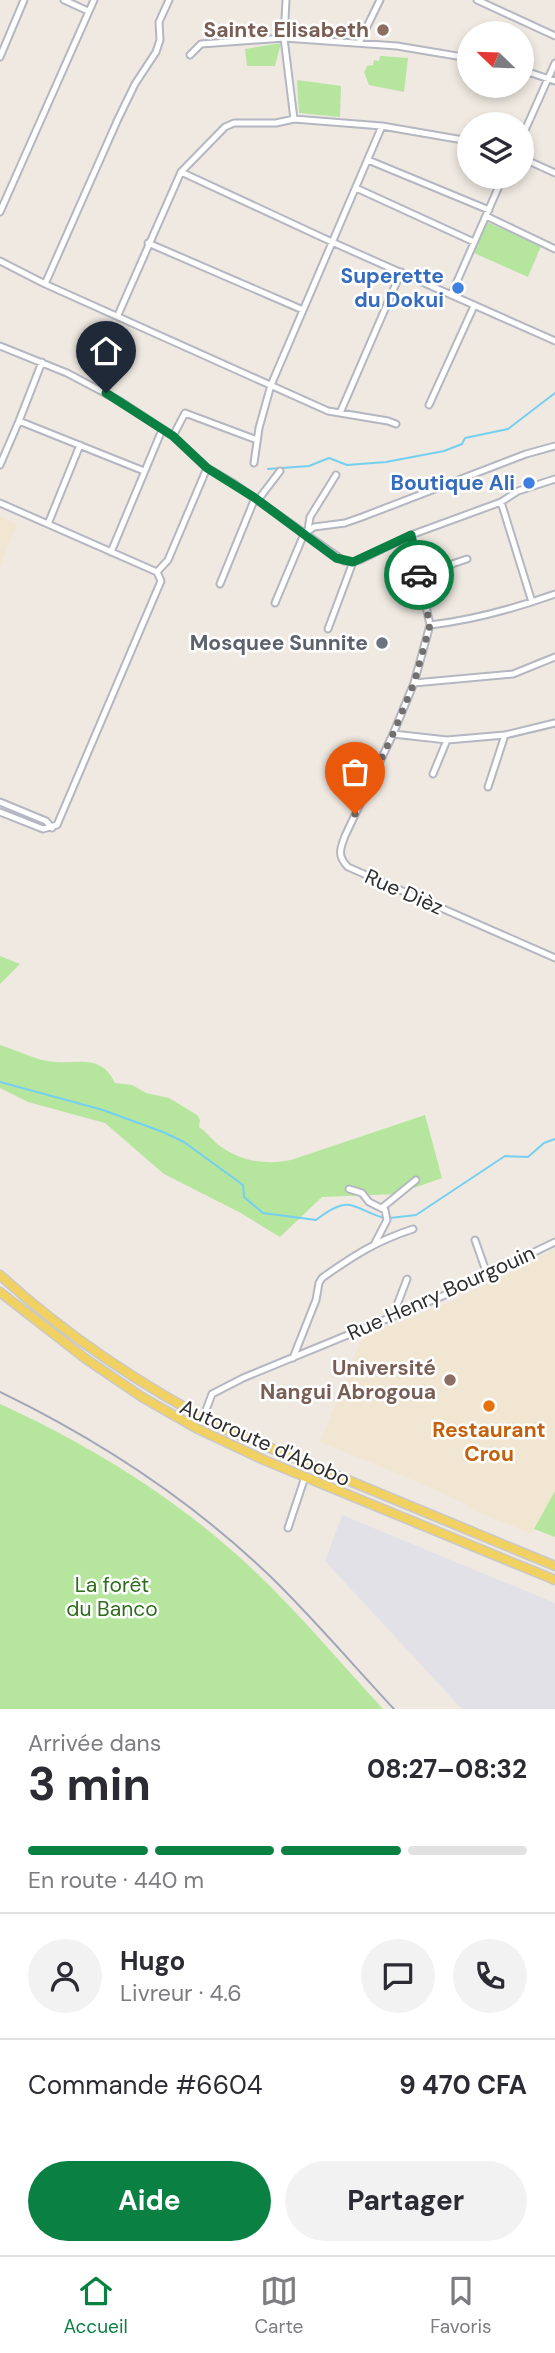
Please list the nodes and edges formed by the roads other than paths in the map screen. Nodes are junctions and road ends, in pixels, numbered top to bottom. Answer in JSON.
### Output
{"nodes":[{"id":1,"x":24,"y":0,"type":"edge"},
{"id":2,"x":64,"y":0,"type":"edge"},
{"id":3,"x":94,"y":0,"type":"edge"},
{"id":4,"x":169,"y":0,"type":"edge"},
{"id":5,"x":286,"y":0,"type":"edge"},
{"id":6,"x":380,"y":0,"type":"edge"},
{"id":7,"x":477,"y":0,"type":"edge"},
{"id":8,"x":89,"y":11,"type":"junction"},
{"id":9,"x":0,"y":30,"type":"edge"},
{"id":10,"x":9,"y":34,"type":"junction"},
{"id":11,"x":555,"y":36,"type":"edge"},
{"id":12,"x":284,"y":38,"type":"junction"},
{"id":13,"x":359,"y":43,"type":"junction"},
{"id":14,"x":190,"y":55,"type":"dead end"},
{"id":15,"x":457,"y":56,"type":"edge"},
{"id":16,"x":0,"y":57,"type":"edge"},
{"id":17,"x":555,"y":63,"type":"edge"},
{"id":18,"x":534,"y":74,"type":"edge"},
{"id":19,"x":548,"y":78,"type":"junction"},
{"id":20,"x":555,"y":81,"type":"edge"},
{"id":21,"x":533,"y":112,"type":"edge"},
{"id":22,"x":295,"y":119,"type":"junction"},
{"id":23,"x":382,"y":126,"type":"junction"},
{"id":24,"x":457,"y":139,"type":"edge"},
{"id":25,"x":368,"y":160,"type":"junction"},
{"id":26,"x":534,"y":163,"type":"edge"},
{"id":27,"x":181,"y":172,"type":"junction"},
{"id":28,"x":555,"y":173,"type":"edge"},
{"id":29,"x":356,"y":188,"type":"junction"},
{"id":30,"x":498,"y":189,"type":"edge"},
{"id":31,"x":0,"y":212,"type":"edge"},
{"id":32,"x":487,"y":213,"type":"junction"},
{"id":33,"x":332,"y":242,"type":"junction"},
{"id":34,"x":474,"y":242,"type":"junction"},
{"id":35,"x":148,"y":243,"type":"junction"},
{"id":36,"x":555,"y":249,"type":"edge"},
{"id":37,"x":0,"y":261,"type":"edge"},
{"id":38,"x":401,"y":272,"type":"junction"},
{"id":39,"x":45,"y":284,"type":"junction"},
{"id":40,"x":450,"y":295,"type":"junction"},
{"id":41,"x":474,"y":306,"type":"junction"},
{"id":42,"x":303,"y":310,"type":"junction"},
{"id":43,"x":118,"y":314,"type":"junction"},
{"id":44,"x":555,"y":341,"type":"edge"},
{"id":45,"x":0,"y":346,"type":"edge"},
{"id":46,"x":43,"y":362,"type":"junction"},
{"id":47,"x":271,"y":385,"type":"junction"},
{"id":48,"x":429,"y":405,"type":"dead end"},
{"id":49,"x":340,"y":413,"type":"junction"},
{"id":50,"x":19,"y":421,"type":"junction"},
{"id":51,"x":396,"y":424,"type":"dead end"},
{"id":52,"x":162,"y":429,"type":"junction"},
{"id":53,"x":173,"y":436,"type":"junction"},
{"id":54,"x":257,"y":440,"type":"junction"},
{"id":55,"x":80,"y":445,"type":"junction"},
{"id":56,"x":555,"y":446,"type":"edge"},
{"id":57,"x":254,"y":463,"type":"dead end"},
{"id":58,"x":0,"y":465,"type":"edge"},
{"id":59,"x":207,"y":468,"type":"junction"},
{"id":60,"x":144,"y":471,"type":"junction"},
{"id":61,"x":279,"y":471,"type":"dead end"},
{"id":62,"x":336,"y":475,"type":"dead end"},
{"id":63,"x":553,"y":480,"type":"edge"},
{"id":64,"x":555,"y":489,"type":"edge"},
{"id":65,"x":256,"y":499,"type":"junction"},
{"id":66,"x":500,"y":502,"type":"junction"},
{"id":67,"x":0,"y":503,"type":"edge"},
{"id":68,"x":48,"y":524,"type":"junction"},
{"id":69,"x":306,"y":532,"type":"junction"},
{"id":70,"x":411,"y":535,"type":"junction"},
{"id":71,"x":111,"y":552,"type":"junction"},
{"id":72,"x":467,"y":559,"type":"dead end"},
{"id":73,"x":353,"y":562,"type":"junction"},
{"id":74,"x":157,"y":572,"type":"junction"},
{"id":75,"x":419,"y":575,"type":"junction"},
{"id":76,"x":220,"y":584,"type":"dead end"},
{"id":77,"x":555,"y":594,"type":"edge"},
{"id":78,"x":532,"y":602,"type":"junction"},
{"id":79,"x":275,"y":603,"type":"dead end"},
{"id":80,"x":430,"y":625,"type":"junction"},
{"id":81,"x":328,"y":629,"type":"dead end"},
{"id":82,"x":555,"y":657,"type":"edge"},
{"id":83,"x":414,"y":683,"type":"junction"},
{"id":84,"x":555,"y":723,"type":"edge"},
{"id":85,"x":393,"y":734,"type":"junction"},
{"id":86,"x":505,"y":735,"type":"junction"},
{"id":87,"x":447,"y":740,"type":"junction"},
{"id":88,"x":433,"y":774,"type":"dead end"},
{"id":89,"x":488,"y":788,"type":"dead end"},
{"id":90,"x":0,"y":802,"type":"edge"},
{"id":91,"x":0,"y":811,"type":"edge"},
{"id":92,"x":52,"y":828,"type":"junction"},
{"id":93,"x":555,"y":958,"type":"edge"},
{"id":94,"x":416,"y":1180,"type":"dead end"},
{"id":95,"x":349,"y":1189,"type":"dead end"},
{"id":96,"x":384,"y":1208,"type":"junction"},
{"id":97,"x":413,"y":1229,"type":"dead end"},
{"id":98,"x":475,"y":1240,"type":"dead end"},
{"id":99,"x":555,"y":1241,"type":"edge"},
{"id":100,"x":375,"y":1243,"type":"junction"},
{"id":101,"x":487,"y":1274,"type":"junction"},
{"id":102,"x":0,"y":1275,"type":"edge"},
{"id":103,"x":407,"y":1279,"type":"dead end"},
{"id":104,"x":0,"y":1292,"type":"edge"},
{"id":105,"x":397,"y":1315,"type":"junction"},
{"id":106,"x":293,"y":1358,"type":"junction"},
{"id":107,"x":203,"y":1418,"type":"junction"},
{"id":108,"x":305,"y":1477,"type":"junction"},
{"id":109,"x":288,"y":1528,"type":"dead end"},
{"id":110,"x":555,"y":1566,"type":"edge"},
{"id":111,"x":555,"y":1580,"type":"edge"}],
"edges":[{"from":1,"to":10,"type":"street"},
{"from":2,"to":8,"type":"street"},
{"from":3,"to":8,"type":"street"},
{"from":4,"to":39,"type":"street"},
{"from":5,"to":12,"type":"street"},
{"from":6,"to":13,"type":"street"},
{"from":7,"to":11,"type":"street"},
{"from":8,"to":31,"type":"street"},
{"from":9,"to":10,"type":"street"},
{"from":10,"to":16,"type":"street"},
{"from":12,"to":13,"type":"street"},
{"from":12,"to":14,"type":"street"},
{"from":12,"to":22,"type":"street"},
{"from":13,"to":15,"type":"street"},
{"from":17,"to":19,"type":"street"},
{"from":18,"to":19,"type":"street"},
{"from":19,"to":20,"type":"street"},
{"from":19,"to":21,"type":"street"},
{"from":22,"to":23,"type":"street"},
{"from":22,"to":27,"type":"street"},
{"from":23,"to":24,"type":"street"},
{"from":23,"to":25,"type":"street"},
{"from":25,"to":29,"type":"street"},
{"from":25,"to":32,"type":"street"},
{"from":26,"to":28,"type":"street"},
{"from":27,"to":33,"type":"street"},
{"from":27,"to":35,"type":"street"},
{"from":29,"to":33,"type":"street"},
{"from":29,"to":34,"type":"street"},
{"from":30,"to":32,"type":"street"},
{"from":32,"to":34,"type":"street"},
{"from":32,"to":36,"type":"street"},
{"from":33,"to":38,"type":"street"},
{"from":33,"to":42,"type":"street"},
{"from":34,"to":40,"type":"street"},
{"from":35,"to":42,"type":"street"},
{"from":35,"to":43,"type":"street"},
{"from":37,"to":39,"type":"street"},
{"from":38,"to":40,"type":"street"},
{"from":38,"to":49,"type":"street"},
{"from":39,"to":43,"type":"street"},
{"from":40,"to":41,"type":"street"},
{"from":41,"to":44,"type":"street"},
{"from":41,"to":48,"type":"street"},
{"from":42,"to":47,"type":"street"},
{"from":43,"to":47,"type":"street"},
{"from":45,"to":46,"type":"street"},
{"from":46,"to":50,"type":"street"},
{"from":46,"to":52,"type":"street"},
{"from":47,"to":49,"type":"street"},
{"from":47,"to":54,"type":"street"},
{"from":49,"to":51,"type":"street"},
{"from":50,"to":55,"type":"street"},
{"from":50,"to":58,"type":"street"},
{"from":52,"to":53,"type":"street"},
{"from":52,"to":60,"type":"street"},
{"from":53,"to":54,"type":"street"},
{"from":53,"to":59,"type":"street"},
{"from":54,"to":57,"type":"street"},
{"from":55,"to":60,"type":"street"},
{"from":55,"to":68,"type":"street"},
{"from":56,"to":69,"type":"street"},
{"from":59,"to":65,"type":"street"},
{"from":59,"to":74,"type":"street"},
{"from":60,"to":71,"type":"street"},
{"from":61,"to":65,"type":"street"},
{"from":62,"to":69,"type":"street"},
{"from":63,"to":64,"type":"street"},
{"from":63,"to":66,"type":"street"},
{"from":65,"to":69,"type":"street"},
{"from":65,"to":76,"type":"street"},
{"from":66,"to":70,"type":"street"},
{"from":66,"to":78,"type":"street"},
{"from":67,"to":68,"type":"street"},
{"from":68,"to":71,"type":"street"},
{"from":69,"to":73,"type":"street"},
{"from":69,"to":79,"type":"street"},
{"from":70,"to":73,"type":"street"},
{"from":70,"to":75,"type":"street","name":"Rue Dièz"},
{"from":71,"to":74,"type":"street"},
{"from":72,"to":75,"type":"street"},
{"from":73,"to":81,"type":"street"},
{"from":74,"to":92,"type":"street"},
{"from":75,"to":80,"type":"street","name":"Rue Dièz"},
{"from":77,"to":78,"type":"street"},
{"from":78,"to":80,"type":"street"},
{"from":80,"to":83,"type":"street","name":"Rue Dièz"},
{"from":82,"to":83,"type":"street"},
{"from":83,"to":85,"type":"street","name":"Rue Dièz"},
{"from":84,"to":86,"type":"street"},
{"from":85,"to":87,"type":"street"},
{"from":85,"to":93,"type":"street","name":"Rue Dièz"},
{"from":86,"to":87,"type":"street"},
{"from":86,"to":89,"type":"street"},
{"from":87,"to":88,"type":"street"},
{"from":90,"to":92,"type":"street"},
{"from":91,"to":92,"type":"street"},
{"from":94,"to":96,"type":"street"},
{"from":95,"to":96,"type":"street"},
{"from":96,"to":100,"type":"street"},
{"from":97,"to":100,"type":"street"},
{"from":98,"to":101,"type":"street"},
{"from":99,"to":101,"type":"street","name":"Rue Henry Bourgouin"},
{"from":100,"to":106,"type":"street"},
{"from":101,"to":105,"type":"street","name":"Rue Henry Bourgouin"},
{"from":102,"to":107,"type":"main road","name":"Autoroute d'Abobo"},
{"from":103,"to":105,"type":"street"},
{"from":104,"to":108,"type":"main road"},
{"from":105,"to":106,"type":"street","name":"Rue Henry Bourgouin"},
{"from":106,"to":107,"type":"street","name":"Rue Henry Bourgouin"},
{"from":107,"to":110,"type":"main road","name":"Autoroute d'Abobo"},
{"from":108,"to":109,"type":"street"},
{"from":108,"to":111,"type":"main road"}]}
